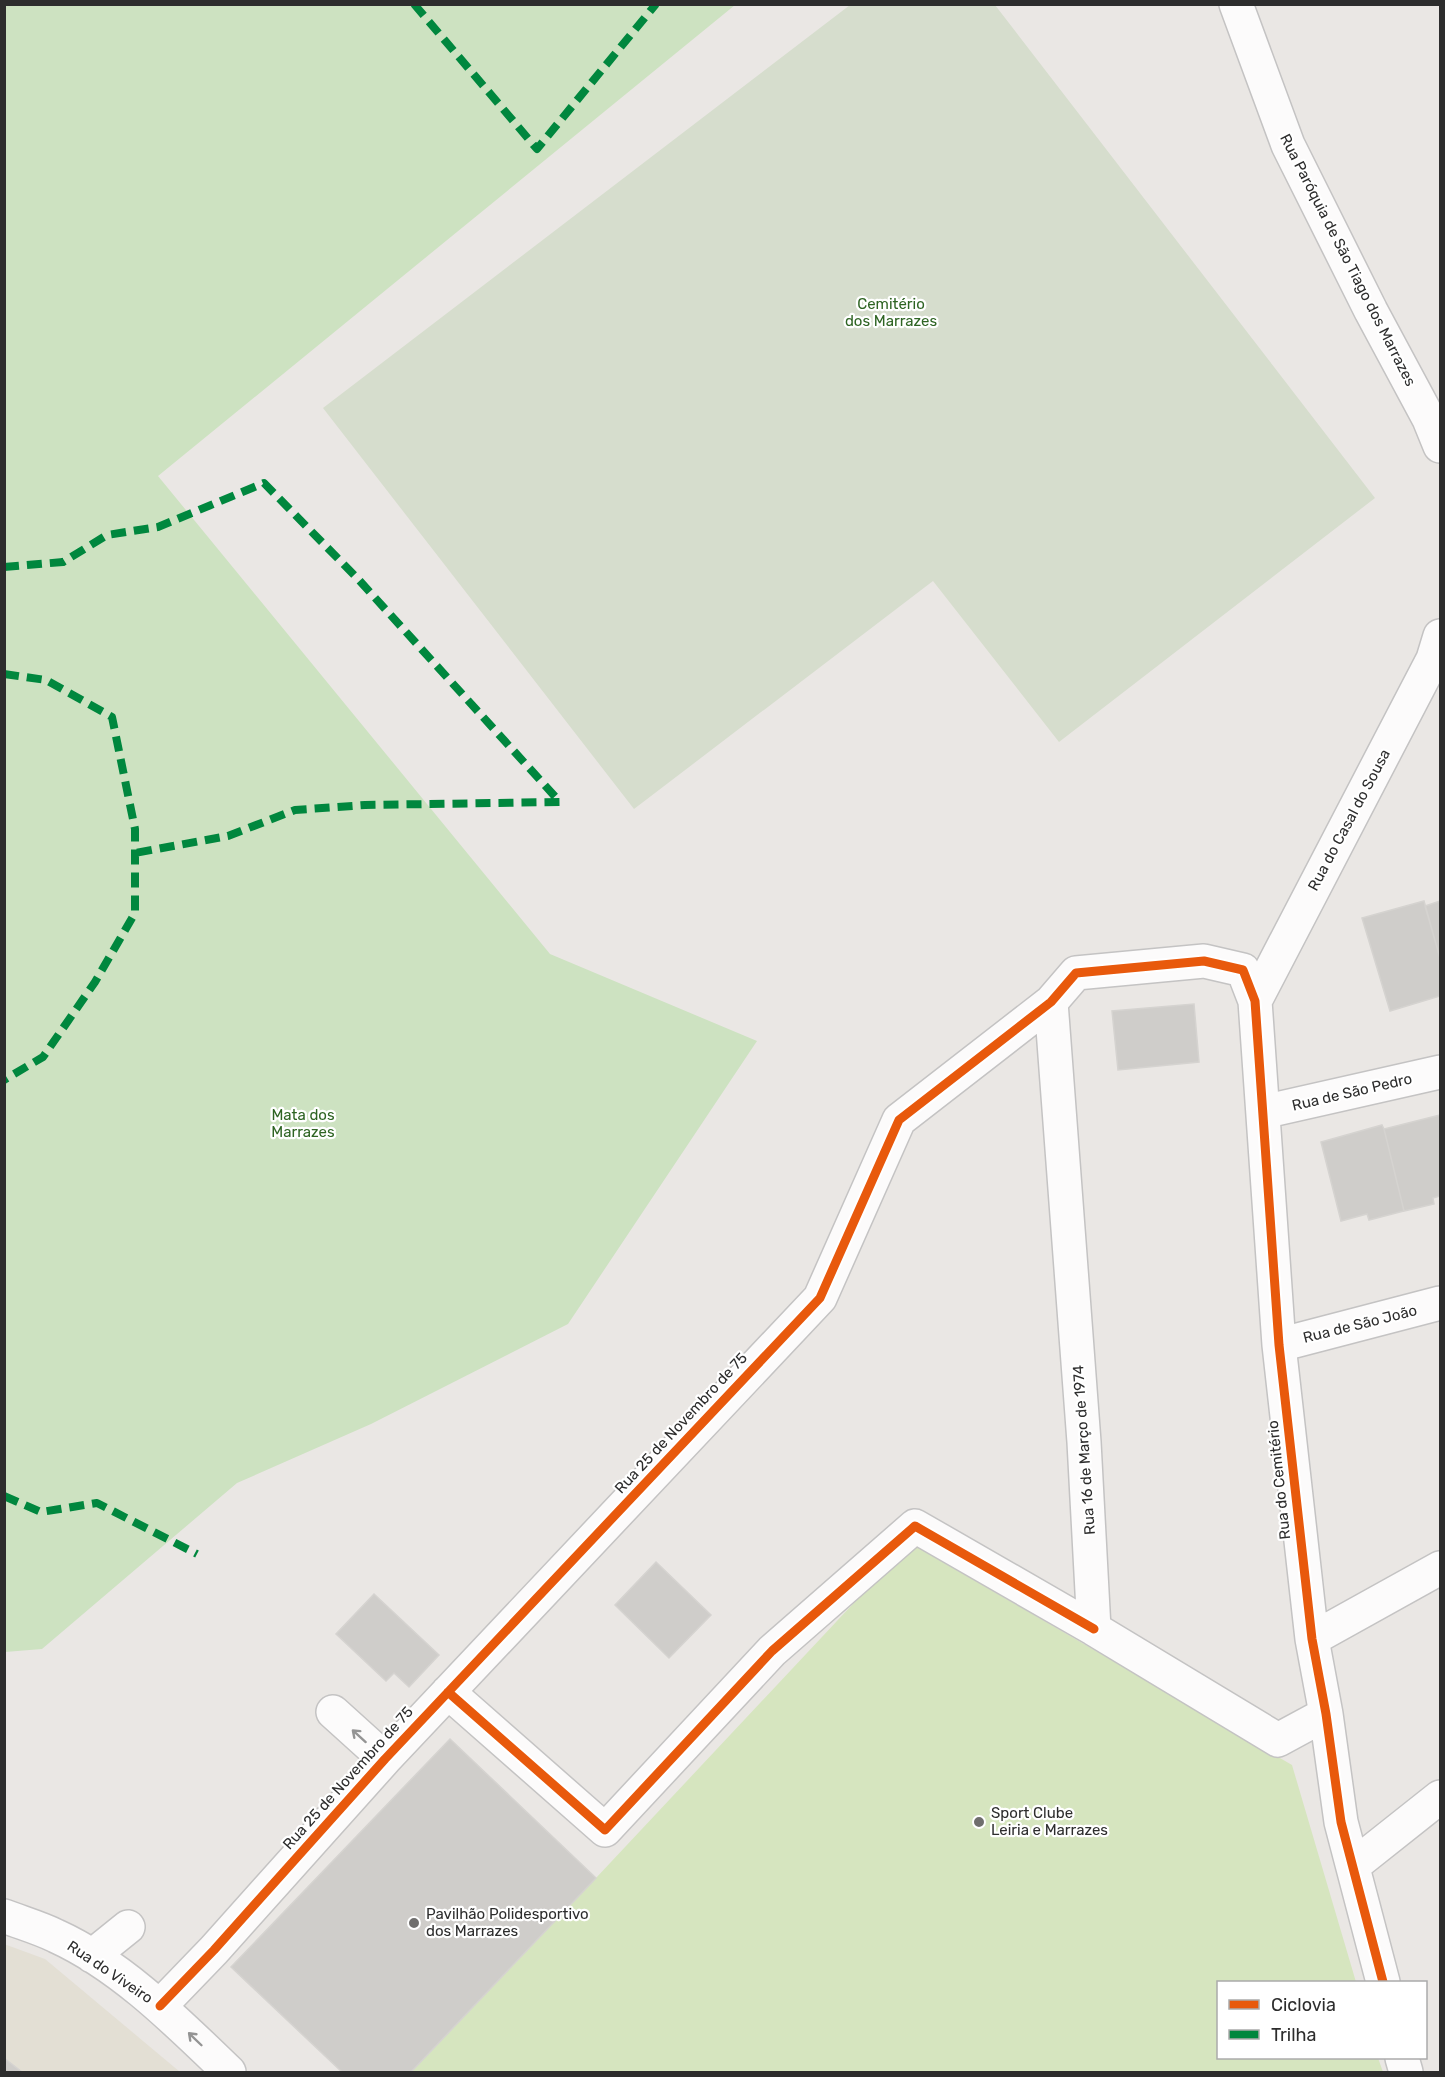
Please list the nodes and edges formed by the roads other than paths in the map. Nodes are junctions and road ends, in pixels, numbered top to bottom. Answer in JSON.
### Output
{"nodes":[{"id":1,"x":1236,"y":4,"type":"edge"},
{"id":2,"x":1440,"y":446,"type":"edge"},
{"id":3,"x":1440,"y":636,"type":"edge"},
{"id":4,"x":1243,"y":970,"type":"joint"},
{"id":5,"x":1255,"y":1001,"type":"junction"},
{"id":6,"x":1051,"y":1002,"type":"junction"},
{"id":7,"x":1440,"y":1072,"type":"edge"},
{"id":8,"x":1263,"y":1112,"type":"junction"},
{"id":9,"x":1440,"y":1303,"type":"edge"},
{"id":10,"x":1279,"y":1345,"type":"junction"},
{"id":11,"x":1440,"y":1568,"type":"edge"},
{"id":12,"x":1094,"y":1629,"type":"junction"},
{"id":13,"x":1312,"y":1640,"type":"junction"},
{"id":14,"x":447,"y":1692,"type":"junction"},
{"id":15,"x":333,"y":1712,"type":"dead end"},
{"id":16,"x":1326,"y":1713,"type":"junction"},
{"id":17,"x":385,"y":1759,"type":"junction"},
{"id":18,"x":1440,"y":1797,"type":"edge"},
{"id":19,"x":1353,"y":1866,"type":"junction"},
{"id":20,"x":4,"y":1916,"type":"edge"},
{"id":21,"x":128,"y":1927,"type":"dead end"},
{"id":22,"x":92,"y":1956,"type":"junction"},
{"id":23,"x":1382,"y":1981,"type":"edge"},
{"id":24,"x":160,"y":2006,"type":"junction"},
{"id":25,"x":229,"y":2073,"type":"edge"}],
"edges":[{"from":1,"to":2,"type":"street","name":"Rua Paróquia de São Tiago dos Marrazes"},
{"from":3,"to":5,"type":"street","name":"Rua do Casal do Sousa"},
{"from":4,"to":5,"type":"street","name":"Rua do Cemitério"},
{"from":4,"to":6,"type":"street","name":"Rua 25 de Novembro de 75"},
{"from":5,"to":8,"type":"street","name":"Rua do Cemitério"},
{"from":6,"to":12,"type":"street","name":"Rua 16 de Março de 1974"},
{"from":6,"to":14,"type":"street","name":"Rua 25 de Novembro de 75"},
{"from":7,"to":8,"type":"street","name":"Rua de São Pedro"},
{"from":8,"to":10,"type":"street","name":"Rua do Cemitério"},
{"from":9,"to":10,"type":"street","name":"Rua de São João"},
{"from":10,"to":13,"type":"street","name":"Rua do Cemitério"},
{"from":11,"to":13,"type":"street"},
{"from":12,"to":14,"type":"street"},
{"from":12,"to":16,"type":"street"},
{"from":13,"to":16,"type":"street","name":"Rua do Cemitério"},
{"from":14,"to":17,"type":"street","name":"Rua 25 de Novembro de 75"},
{"from":17,"to":15,"type":"street","one_way":true},
{"from":16,"to":19,"type":"street","name":"Rua do Cemitério"},
{"from":17,"to":24,"type":"street","name":"Rua 25 de Novembro de 75"},
{"from":18,"to":19,"type":"street"},
{"from":19,"to":23,"type":"street","name":"Rua do Cemitério"},
{"from":20,"to":22,"type":"street","name":"Rua do Viveiro"},
{"from":21,"to":22,"type":"street"},
{"from":22,"to":24,"type":"street","name":"Rua do Viveiro"},
{"from":25,"to":24,"type":"street","name":"Rua do Viveiro","one_way":true}]}
